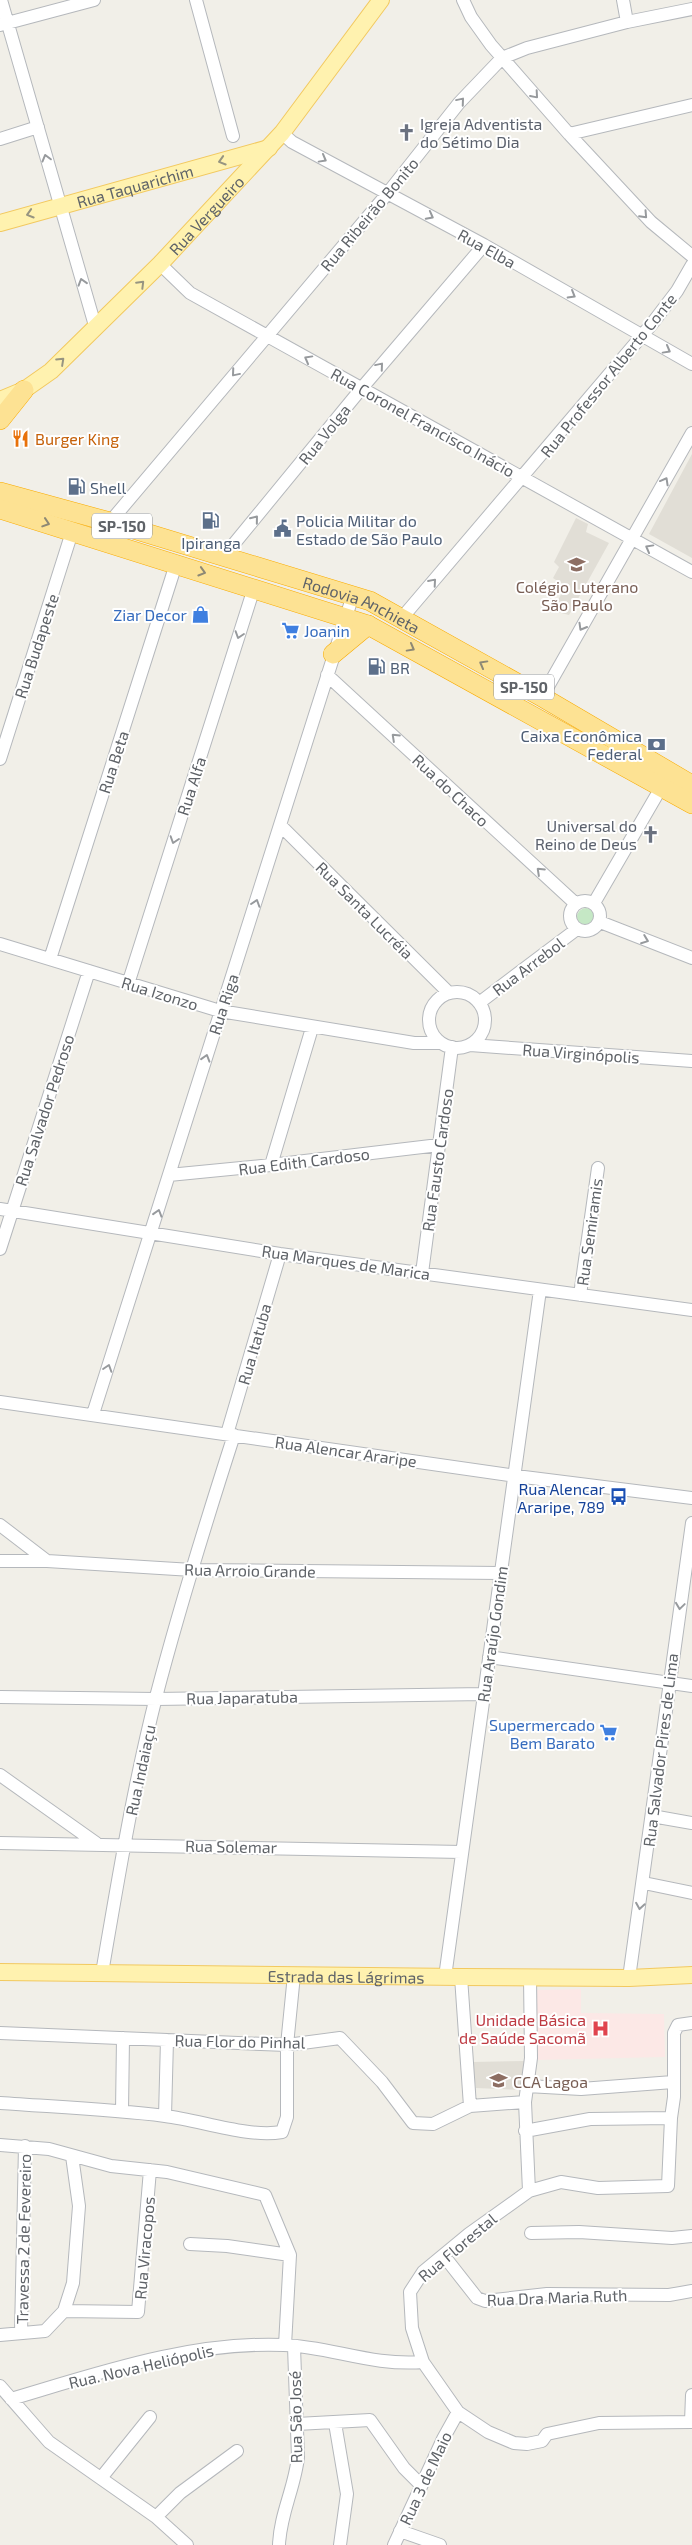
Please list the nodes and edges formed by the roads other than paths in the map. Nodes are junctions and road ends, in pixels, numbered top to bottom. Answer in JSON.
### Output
{"nodes":[{"id":1,"x":1,"y":0,"type":"edge"},
{"id":2,"x":94,"y":0,"type":"edge"},
{"id":3,"x":196,"y":0,"type":"edge"},
{"id":4,"x":381,"y":0,"type":"edge"},
{"id":5,"x":463,"y":0,"type":"edge"},
{"id":6,"x":623,"y":0,"type":"edge"},
{"id":7,"x":692,"y":10,"type":"edge"},
{"id":8,"x":626,"y":22,"type":"junction"},
{"id":9,"x":3,"y":24,"type":"edge"},
{"id":10,"x":502,"y":58,"type":"junction"},
{"id":11,"x":692,"y":105,"type":"edge"},
{"id":12,"x":38,"y":127,"type":"junction"},
{"id":13,"x":282,"y":133,"type":"junction"},
{"id":14,"x":569,"y":134,"type":"junction"},
{"id":15,"x":233,"y":136,"type":"dead end"},
{"id":16,"x":0,"y":139,"type":"edge"},
{"id":17,"x":269,"y":148,"type":"junction"},
{"id":18,"x":387,"y":194,"type":"junction"},
{"id":19,"x":59,"y":205,"type":"junction"},
{"id":20,"x":0,"y":223,"type":"edge"},
{"id":21,"x":484,"y":245,"type":"junction"},
{"id":22,"x":692,"y":256,"type":"edge"},
{"id":23,"x":160,"y":264,"type":"junction"},
{"id":24,"x":692,"y":265,"type":"edge"},
{"id":25,"x":96,"y":329,"type":"junction"},
{"id":26,"x":267,"y":336,"type":"junction"},
{"id":27,"x":642,"y":336,"type":"junction"},
{"id":28,"x":692,"y":364,"type":"edge"},
{"id":29,"x":361,"y":389,"type":"junction"},
{"id":30,"x":24,"y":390,"type":"junction"},
{"id":31,"x":0,"y":400,"type":"edge"},
{"id":32,"x":0,"y":420,"type":"edge"},
{"id":33,"x":692,"y":433,"type":"edge"},
{"id":34,"x":0,"y":477,"type":"edge"},
{"id":35,"x":524,"y":477,"type":"junction"},
{"id":36,"x":0,"y":492,"type":"edge"},
{"id":37,"x":19,"y":498,"type":"junction"},
{"id":38,"x":0,"y":509,"type":"edge"},
{"id":39,"x":110,"y":522,"type":"junction"},
{"id":40,"x":72,"y":532,"type":"junction"},
{"id":41,"x":632,"y":539,"type":"junction"},
{"id":42,"x":224,"y":556,"type":"junction"},
{"id":43,"x":176,"y":564,"type":"junction"},
{"id":44,"x":692,"y":572,"type":"edge"},
{"id":45,"x":254,"y":588,"type":"junction"},
{"id":46,"x":353,"y":595,"type":"junction"},
{"id":47,"x":346,"y":617,"type":"junction"},
{"id":48,"x":402,"y":619,"type":"junction"},
{"id":49,"x":368,"y":624,"type":"junction"},
{"id":50,"x":333,"y":654,"type":"junction"},
{"id":51,"x":327,"y":675,"type":"junction"},
{"id":52,"x":542,"y":697,"type":"junction"},
{"id":53,"x":4,"y":736,"type":"edge"},
{"id":54,"x":0,"y":759,"type":"edge"},
{"id":55,"x":692,"y":785,"type":"edge"},
{"id":56,"x":662,"y":786,"type":"junction"},
{"id":57,"x":692,"y":804,"type":"edge"},
{"id":58,"x":281,"y":826,"type":"junction"},
{"id":59,"x":594,"y":903,"type":"junction"},
{"id":60,"x":576,"y":904,"type":"junction"},
{"id":61,"x":600,"y":922,"type":"junction"},
{"id":62,"x":577,"y":929,"type":"junction"},
{"id":63,"x":0,"y":944,"type":"edge"},
{"id":64,"x":692,"y":958,"type":"edge"},
{"id":65,"x":50,"y":959,"type":"junction"},
{"id":66,"x":89,"y":971,"type":"junction"},
{"id":67,"x":128,"y":984,"type":"junction"},
{"id":68,"x":450,"y":993,"type":"junction"},
{"id":69,"x":479,"y":1003,"type":"junction"},
{"id":70,"x":220,"y":1011,"type":"junction"},
{"id":71,"x":312,"y":1028,"type":"junction"},
{"id":72,"x":447,"y":1045,"type":"junction"},
{"id":73,"x":470,"y":1045,"type":"junction"},
{"id":74,"x":692,"y":1061,"type":"edge"},
{"id":75,"x":439,"y":1144,"type":"junction"},
{"id":76,"x":271,"y":1165,"type":"junction"},
{"id":77,"x":598,"y":1168,"type":"dead end"},
{"id":78,"x":169,"y":1175,"type":"junction"},
{"id":79,"x":5,"y":1210,"type":"edge"},
{"id":80,"x":152,"y":1234,"type":"junction"},
{"id":81,"x":0,"y":1249,"type":"edge"},
{"id":82,"x":280,"y":1254,"type":"junction"},
{"id":83,"x":422,"y":1273,"type":"junction"},
{"id":84,"x":540,"y":1290,"type":"junction"},
{"id":85,"x":580,"y":1295,"type":"junction"},
{"id":86,"x":692,"y":1310,"type":"edge"},
{"id":87,"x":0,"y":1402,"type":"edge"},
{"id":88,"x":93,"y":1414,"type":"junction"},
{"id":89,"x":231,"y":1435,"type":"junction"},
{"id":90,"x":516,"y":1476,"type":"junction"},
{"id":91,"x":692,"y":1498,"type":"edge"},
{"id":92,"x":692,"y":1523,"type":"edge"},
{"id":93,"x":0,"y":1525,"type":"edge"},
{"id":94,"x":0,"y":1561,"type":"edge"},
{"id":95,"x":47,"y":1561,"type":"junction"},
{"id":96,"x":192,"y":1570,"type":"junction"},
{"id":97,"x":500,"y":1573,"type":"junction"},
{"id":98,"x":489,"y":1657,"type":"junction"},
{"id":99,"x":668,"y":1683,"type":"junction"},
{"id":100,"x":692,"y":1686,"type":"edge"},
{"id":101,"x":484,"y":1694,"type":"junction"},
{"id":102,"x":0,"y":1697,"type":"edge"},
{"id":103,"x":156,"y":1699,"type":"junction"},
{"id":104,"x":0,"y":1775,"type":"edge"},
{"id":105,"x":652,"y":1816,"type":"junction"},
{"id":106,"x":692,"y":1823,"type":"edge"},
{"id":107,"x":0,"y":1843,"type":"edge"},
{"id":108,"x":96,"y":1843,"type":"junction"},
{"id":109,"x":124,"y":1843,"type":"junction"},
{"id":110,"x":462,"y":1852,"type":"junction"},
{"id":111,"x":644,"y":1883,"type":"junction"},
{"id":112,"x":692,"y":1893,"type":"edge"},
{"id":113,"x":0,"y":1972,"type":"edge"},
{"id":114,"x":102,"y":1973,"type":"junction"},
{"id":115,"x":294,"y":1975,"type":"junction"},
{"id":116,"x":692,"y":1975,"type":"edge"},
{"id":117,"x":453,"y":1977,"type":"junction"},
{"id":118,"x":530,"y":1977,"type":"junction"},
{"id":119,"x":629,"y":1978,"type":"junction"},
{"id":120,"x":692,"y":2023,"type":"edge"},
{"id":121,"x":0,"y":2033,"type":"edge"},
{"id":122,"x":123,"y":2038,"type":"junction"},
{"id":123,"x":167,"y":2040,"type":"junction"},
{"id":124,"x":287,"y":2045,"type":"junction"},
{"id":125,"x":673,"y":2082,"type":"junction"},
{"id":126,"x":527,"y":2086,"type":"junction"},
{"id":127,"x":525,"y":2102,"type":"junction"},
{"id":128,"x":0,"y":2103,"type":"edge"},
{"id":129,"x":470,"y":2106,"type":"junction"},
{"id":130,"x":122,"y":2112,"type":"junction"},
{"id":131,"x":165,"y":2116,"type":"junction"},
{"id":132,"x":671,"y":2118,"type":"junction"},
{"id":133,"x":525,"y":2130,"type":"junction"},
{"id":134,"x":0,"y":2145,"type":"edge"},
{"id":135,"x":24,"y":2146,"type":"junction"},
{"id":136,"x":72,"y":2156,"type":"junction"},
{"id":137,"x":150,"y":2170,"type":"junction"},
{"id":138,"x":529,"y":2191,"type":"junction"},
{"id":139,"x":531,"y":2233,"type":"dead end"},
{"id":140,"x":692,"y":2236,"type":"edge"},
{"id":141,"x":190,"y":2244,"type":"dead end"},
{"id":142,"x":290,"y":2255,"type":"junction"},
{"id":143,"x":444,"y":2256,"type":"junction"},
{"id":144,"x":692,"y":2291,"type":"edge"},
{"id":145,"x":64,"y":2311,"type":"junction"},
{"id":146,"x":21,"y":2333,"type":"junction"},
{"id":147,"x":0,"y":2335,"type":"edge"},
{"id":148,"x":289,"y":2346,"type":"junction"},
{"id":149,"x":423,"y":2362,"type":"junction"},
{"id":150,"x":0,"y":2386,"type":"edge"},
{"id":151,"x":692,"y":2395,"type":"edge"},
{"id":152,"x":11,"y":2399,"type":"junction"},
{"id":153,"x":458,"y":2412,"type":"junction"},
{"id":154,"x":150,"y":2417,"type":"dead end"},
{"id":155,"x":335,"y":2423,"type":"junction"},
{"id":156,"x":297,"y":2424,"type":"junction"},
{"id":157,"x":691,"y":2427,"type":"edge"},
{"id":158,"x":237,"y":2451,"type":"dead end"},
{"id":159,"x":101,"y":2478,"type":"junction"},
{"id":160,"x":421,"y":2485,"type":"junction"},
{"id":161,"x":156,"y":2517,"type":"junction"},
{"id":162,"x":400,"y":2531,"type":"junction"},
{"id":163,"x":187,"y":2545,"type":"edge"},
{"id":164,"x":279,"y":2545,"type":"edge"},
{"id":165,"x":340,"y":2545,"type":"edge"},
{"id":166,"x":394,"y":2545,"type":"edge"},
{"id":167,"x":440,"y":2545,"type":"edge"}],
"edges":[{"from":1,"to":9,"type":"street"},
{"from":2,"to":9,"type":"street"},
{"from":3,"to":15,"type":"street"},
{"from":4,"to":13,"type":"main road","name":"Rua Vergueiro"},
{"from":5,"to":10,"type":"street"},
{"from":6,"to":8,"type":"street"},
{"from":7,"to":8,"type":"street","name":"Rua Ribeirão Bonito"},
{"from":8,"to":10,"type":"street","name":"Rua Ribeirão Bonito"},
{"from":9,"to":12,"type":"street"},
{"from":10,"to":14,"type":"street","one_way":true},
{"from":18,"to":10,"type":"street","name":"Rua Ribeirão Bonito","one_way":true},
{"from":11,"to":14,"type":"street"},
{"from":12,"to":16,"type":"street"},
{"from":19,"to":12,"type":"street","one_way":true},
{"from":13,"to":17,"type":"main road","name":"Rua Vergueiro"},
{"from":13,"to":18,"type":"street","name":"Rua Elba","one_way":true},
{"from":14,"to":22,"type":"street","one_way":true},
{"from":17,"to":19,"type":"main road","name":"Rua Taquarichim","one_way":true},
{"from":17,"to":23,"type":"main road","name":"Rua Vergueiro"},
{"from":18,"to":21,"type":"street","name":"Rua Elba","one_way":true},
{"from":18,"to":26,"type":"street","name":"Rua Ribeirão Bonito"},
{"from":19,"to":20,"type":"main road","name":"Rua Taquarichim","one_way":true},
{"from":25,"to":19,"type":"street","one_way":true},
{"from":21,"to":27,"type":"street","name":"Rua Elba","one_way":true},
{"from":29,"to":21,"type":"street","name":"Rua Volga","one_way":true},
{"from":25,"to":23,"type":"main road","name":"Rua Vergueiro","one_way":true},
{"from":23,"to":26,"type":"street","name":"Rua Coronel Francisco Inácio"},
{"from":24,"to":27,"type":"street","name":"Rua Professor Alberto Conte"},
{"from":30,"to":25,"type":"main road","name":"Rua Vergueiro","one_way":true},
{"from":29,"to":26,"type":"street","name":"Rua Coronel Francisco Inácio","one_way":true},
{"from":26,"to":39,"type":"street","name":"Rua Ribeirão Bonito","one_way":true},
{"from":27,"to":28,"type":"street","name":"Rua Elba","one_way":true},
{"from":27,"to":35,"type":"street","name":"Rua Professor Alberto Conte"},
{"from":29,"to":35,"type":"street","name":"Rua Coronel Francisco Inácio"},
{"from":42,"to":29,"type":"street","name":"Rua Volga","one_way":true},
{"from":30,"to":31,"type":"main road","name":"Rua Vergueiro"},
{"from":30,"to":32,"type":"highway"},
{"from":41,"to":33,"type":"street","one_way":true},
{"from":34,"to":37,"type":"highway"},
{"from":35,"to":41,"type":"street","name":"Rua Coronel Francisco Inácio"},
{"from":48,"to":35,"type":"street","name":"Rua Professor Alberto Conte","one_way":true},
{"from":36,"to":37,"type":"highway","name":"Rodovia Anchieta","number":"SP-150"},
{"from":37,"to":39,"type":"highway","name":"Rodovia Anchieta","number":"SP-150"},
{"from":38,"to":40,"type":"highway","name":"Rodovia Anchieta","number":"SP-150","one_way":true},
{"from":39,"to":42,"type":"highway","name":"Rodovia Anchieta","number":"SP-150"},
{"from":40,"to":43,"type":"highway","name":"Rodovia Anchieta","number":"SP-150"},
{"from":40,"to":53,"type":"street","name":"Rua Budapeste"},
{"from":44,"to":41,"type":"street","name":"Rua Coronel Francisco Inácio","one_way":true},
{"from":41,"to":52,"type":"street","one_way":true},
{"from":42,"to":46,"type":"highway","name":"Rodovia Anchieta","number":"SP-150"},
{"from":43,"to":45,"type":"highway","name":"Rodovia Anchieta","number":"SP-150","one_way":true},
{"from":43,"to":65,"type":"street","name":"Rua Beta"},
{"from":45,"to":47,"type":"highway","name":"Rodovia Anchieta","number":"SP-150"},
{"from":45,"to":67,"type":"street","name":"Rua Alfa","one_way":true},
{"from":46,"to":47,"type":"street","name":"Rua Riga"},
{"from":46,"to":48,"type":"highway","name":"Rodovia Anchieta","number":"SP-150"},
{"from":47,"to":49,"type":"highway","name":"Rodovia Anchieta","number":"SP-150"},
{"from":47,"to":50,"type":"street","name":"Rua Riga"},
{"from":52,"to":48,"type":"highway","name":"Rodovia Anchieta","number":"SP-150","one_way":true},
{"from":49,"to":50,"type":"highway"},
{"from":49,"to":56,"type":"highway","name":"Rodovia Anchieta","number":"SP-150","one_way":true},
{"from":50,"to":51,"type":"street","name":"Rua Riga"},
{"from":51,"to":58,"type":"street","name":"Rua Riga"},
{"from":60,"to":51,"type":"street","name":"Rua do Chaco","one_way":true},
{"from":52,"to":55,"type":"highway","name":"Rodovia Anchieta","number":"SP-150"},
{"from":53,"to":54,"type":"street","name":"Rua Budapeste"},
{"from":56,"to":57,"type":"highway","name":"Rodovia Anchieta","number":"SP-150"},
{"from":56,"to":59,"type":"street"},
{"from":58,"to":68,"type":"street","name":"Rua Santa Lucréia"},
{"from":70,"to":58,"type":"street","name":"Rua Riga","one_way":true},
{"from":59,"to":60,"type":"street"},
{"from":59,"to":61,"type":"street"},
{"from":60,"to":62,"type":"street"},
{"from":61,"to":62,"type":"street"},
{"from":61,"to":64,"type":"street","one_way":true},
{"from":62,"to":69,"type":"street","name":"Rua Arrebol"},
{"from":63,"to":65,"type":"street","name":"Rua Izonzo"},
{"from":65,"to":66,"type":"street","name":"Rua Izonzo"},
{"from":66,"to":67,"type":"street","name":"Rua Izonzo"},
{"from":66,"to":79,"type":"street","name":"Rua Salvador Pedroso"},
{"from":67,"to":70,"type":"street","name":"Rua Izonzo"},
{"from":68,"to":69,"type":"street"},
{"from":68,"to":72,"type":"street"},
{"from":69,"to":73,"type":"street"},
{"from":70,"to":71,"type":"street","name":"Rua Izonzo"},
{"from":78,"to":70,"type":"street","name":"Rua Riga","one_way":true},
{"from":71,"to":72,"type":"street","name":"Rua Izonzo"},
{"from":71,"to":76,"type":"street"},
{"from":72,"to":73,"type":"street"},
{"from":72,"to":75,"type":"street","name":"Rua Fausto Cardoso"},
{"from":73,"to":74,"type":"street","name":"Rua Virginópolis"},
{"from":75,"to":76,"type":"street","name":"Rua Edith Cardoso"},
{"from":75,"to":83,"type":"street","name":"Rua Fausto Cardoso"},
{"from":76,"to":78,"type":"street","name":"Rua Edith Cardoso"},
{"from":77,"to":85,"type":"street","name":"Rua Semiramis"},
{"from":80,"to":78,"type":"street","name":"Rua Riga","one_way":true},
{"from":79,"to":80,"type":"street","name":"Rua Marques de Marica"},
{"from":79,"to":81,"type":"street","name":"Rua Salvador Pedroso"},
{"from":80,"to":82,"type":"street","name":"Rua Marques de Marica"},
{"from":88,"to":80,"type":"street","name":"Rua Riga","one_way":true},
{"from":82,"to":83,"type":"street","name":"Rua Marques de Marica"},
{"from":82,"to":89,"type":"street","name":"Rua Itatuba"},
{"from":83,"to":84,"type":"street","name":"Rua Marques de Marica"},
{"from":84,"to":85,"type":"street","name":"Rua Marques de Marica"},
{"from":84,"to":90,"type":"street","name":"Rua Araújo Gondim"},
{"from":85,"to":86,"type":"street","name":"Rua Marques de Marica"},
{"from":87,"to":88,"type":"street","name":"Rua Alencar Araripe"},
{"from":88,"to":89,"type":"street","name":"Rua Alencar Araripe"},
{"from":89,"to":90,"type":"street","name":"Rua Alencar Araripe"},
{"from":89,"to":96,"type":"street","name":"Rua Itatuba"},
{"from":90,"to":91,"type":"street","name":"Rua Alencar Araripe"},
{"from":90,"to":97,"type":"street","name":"Rua Araújo Gondim"},
{"from":92,"to":99,"type":"street","name":"Rua Salvador Pires de Lima","one_way":true},
{"from":93,"to":95,"type":"street"},
{"from":94,"to":95,"type":"street","name":"Rua Arroio Grande"},
{"from":95,"to":96,"type":"street","name":"Rua Arroio Grande"},
{"from":96,"to":97,"type":"street","name":"Rua Arroio Grande"},
{"from":96,"to":103,"type":"street","name":"Rua Indaiaçu"},
{"from":97,"to":98,"type":"street","name":"Rua Araújo Gondim"},
{"from":98,"to":99,"type":"street"},
{"from":98,"to":101,"type":"street","name":"Rua Araújo Gondim"},
{"from":99,"to":100,"type":"street"},
{"from":99,"to":105,"type":"street","name":"Rua Salvador Pires de Lima"},
{"from":101,"to":103,"type":"street","name":"Rua Japaratuba"},
{"from":101,"to":110,"type":"street","name":"Rua Araújo Gondim"},
{"from":102,"to":103,"type":"street","name":"Rua Japaratuba"},
{"from":103,"to":109,"type":"street","name":"Rua Indaiaçu"},
{"from":104,"to":108,"type":"street"},
{"from":105,"to":106,"type":"street"},
{"from":105,"to":111,"type":"street","name":"Rua Salvador Pires de Lima"},
{"from":107,"to":108,"type":"street","name":"Rua Solemar"},
{"from":108,"to":109,"type":"street","name":"Rua Solemar"},
{"from":109,"to":110,"type":"street","name":"Rua Solemar"},
{"from":109,"to":114,"type":"street","name":"Rua Indaiaçu"},
{"from":110,"to":117,"type":"street","name":"Rua Araújo Gondim"},
{"from":111,"to":112,"type":"street"},
{"from":111,"to":119,"type":"street","name":"Rua Salvador Pires de Lima","one_way":true},
{"from":113,"to":114,"type":"main road","name":"Estrada das Lágrimas"},
{"from":114,"to":115,"type":"main road","name":"Estrada das Lágrimas"},
{"from":115,"to":117,"type":"main road","name":"Estrada das Lágrimas"},
{"from":115,"to":124,"type":"street"},
{"from":116,"to":119,"type":"main road","name":"Estrada das Lágrimas"},
{"from":117,"to":118,"type":"main road","name":"Estrada das Lágrimas"},
{"from":117,"to":129,"type":"street","name":"Rua Araújo Gondim"},
{"from":118,"to":119,"type":"main road","name":"Estrada das Lágrimas"},
{"from":118,"to":126,"type":"street"},
{"from":120,"to":125,"type":"street"},
{"from":121,"to":122,"type":"street","name":"Rua Flor do Pinhal"},
{"from":122,"to":123,"type":"street","name":"Rua Flor do Pinhal"},
{"from":122,"to":130,"type":"street"},
{"from":123,"to":124,"type":"street","name":"Rua Flor do Pinhal"},
{"from":123,"to":131,"type":"street"},
{"from":124,"to":129,"type":"street","name":"Rua Flor do Pinhal"},
{"from":124,"to":131,"type":"street"},
{"from":125,"to":126,"type":"street"},
{"from":125,"to":132,"type":"street"},
{"from":126,"to":127,"type":"street"},
{"from":127,"to":129,"type":"street","name":"Rua Flor do Pinhal"},
{"from":127,"to":133,"type":"street"},
{"from":128,"to":130,"type":"street"},
{"from":130,"to":131,"type":"street"},
{"from":132,"to":133,"type":"street"},
{"from":132,"to":138,"type":"street","name":"Rua Florestal"},
{"from":133,"to":138,"type":"street"},
{"from":134,"to":135,"type":"street"},
{"from":135,"to":136,"type":"street"},
{"from":135,"to":146,"type":"street","name":"Travessa 2 de Fevereiro"},
{"from":136,"to":137,"type":"street"},
{"from":136,"to":145,"type":"street"},
{"from":137,"to":142,"type":"street"},
{"from":137,"to":145,"type":"street","name":"Rua Viracopos"},
{"from":138,"to":143,"type":"street","name":"Rua Florestal"},
{"from":139,"to":140,"type":"street"},
{"from":141,"to":142,"type":"street"},
{"from":142,"to":148,"type":"street","name":"Rua São José"},
{"from":143,"to":144,"type":"street","name":"Rua Dra Maria Ruth"},
{"from":143,"to":149,"type":"street","name":"Rua Florestal"},
{"from":145,"to":146,"type":"street"},
{"from":146,"to":147,"type":"street"},
{"from":148,"to":149,"type":"street","name":"Rua. Nova Heliópolis"},
{"from":148,"to":152,"type":"street","name":"Rua. Nova Heliópolis"},
{"from":148,"to":156,"type":"street","name":"Rua São José"},
{"from":149,"to":153,"type":"street","name":"Rua Florestal"},
{"from":150,"to":152,"type":"street"},
{"from":151,"to":157,"type":"street"},
{"from":152,"to":159,"type":"street"},
{"from":153,"to":157,"type":"street","name":"Rua Florestal"},
{"from":153,"to":160,"type":"street","name":"Rua 3 de Maio"},
{"from":154,"to":159,"type":"street"},
{"from":155,"to":156,"type":"street"},
{"from":155,"to":160,"type":"street"},
{"from":155,"to":165,"type":"street"},
{"from":156,"to":164,"type":"street","name":"Rua São José"},
{"from":158,"to":161,"type":"street"},
{"from":159,"to":161,"type":"street"},
{"from":160,"to":162,"type":"street","name":"Rua 3 de Maio"},
{"from":161,"to":163,"type":"street"},
{"from":162,"to":166,"type":"street","name":"Rua 3 de Maio"},
{"from":162,"to":167,"type":"street"}]}
